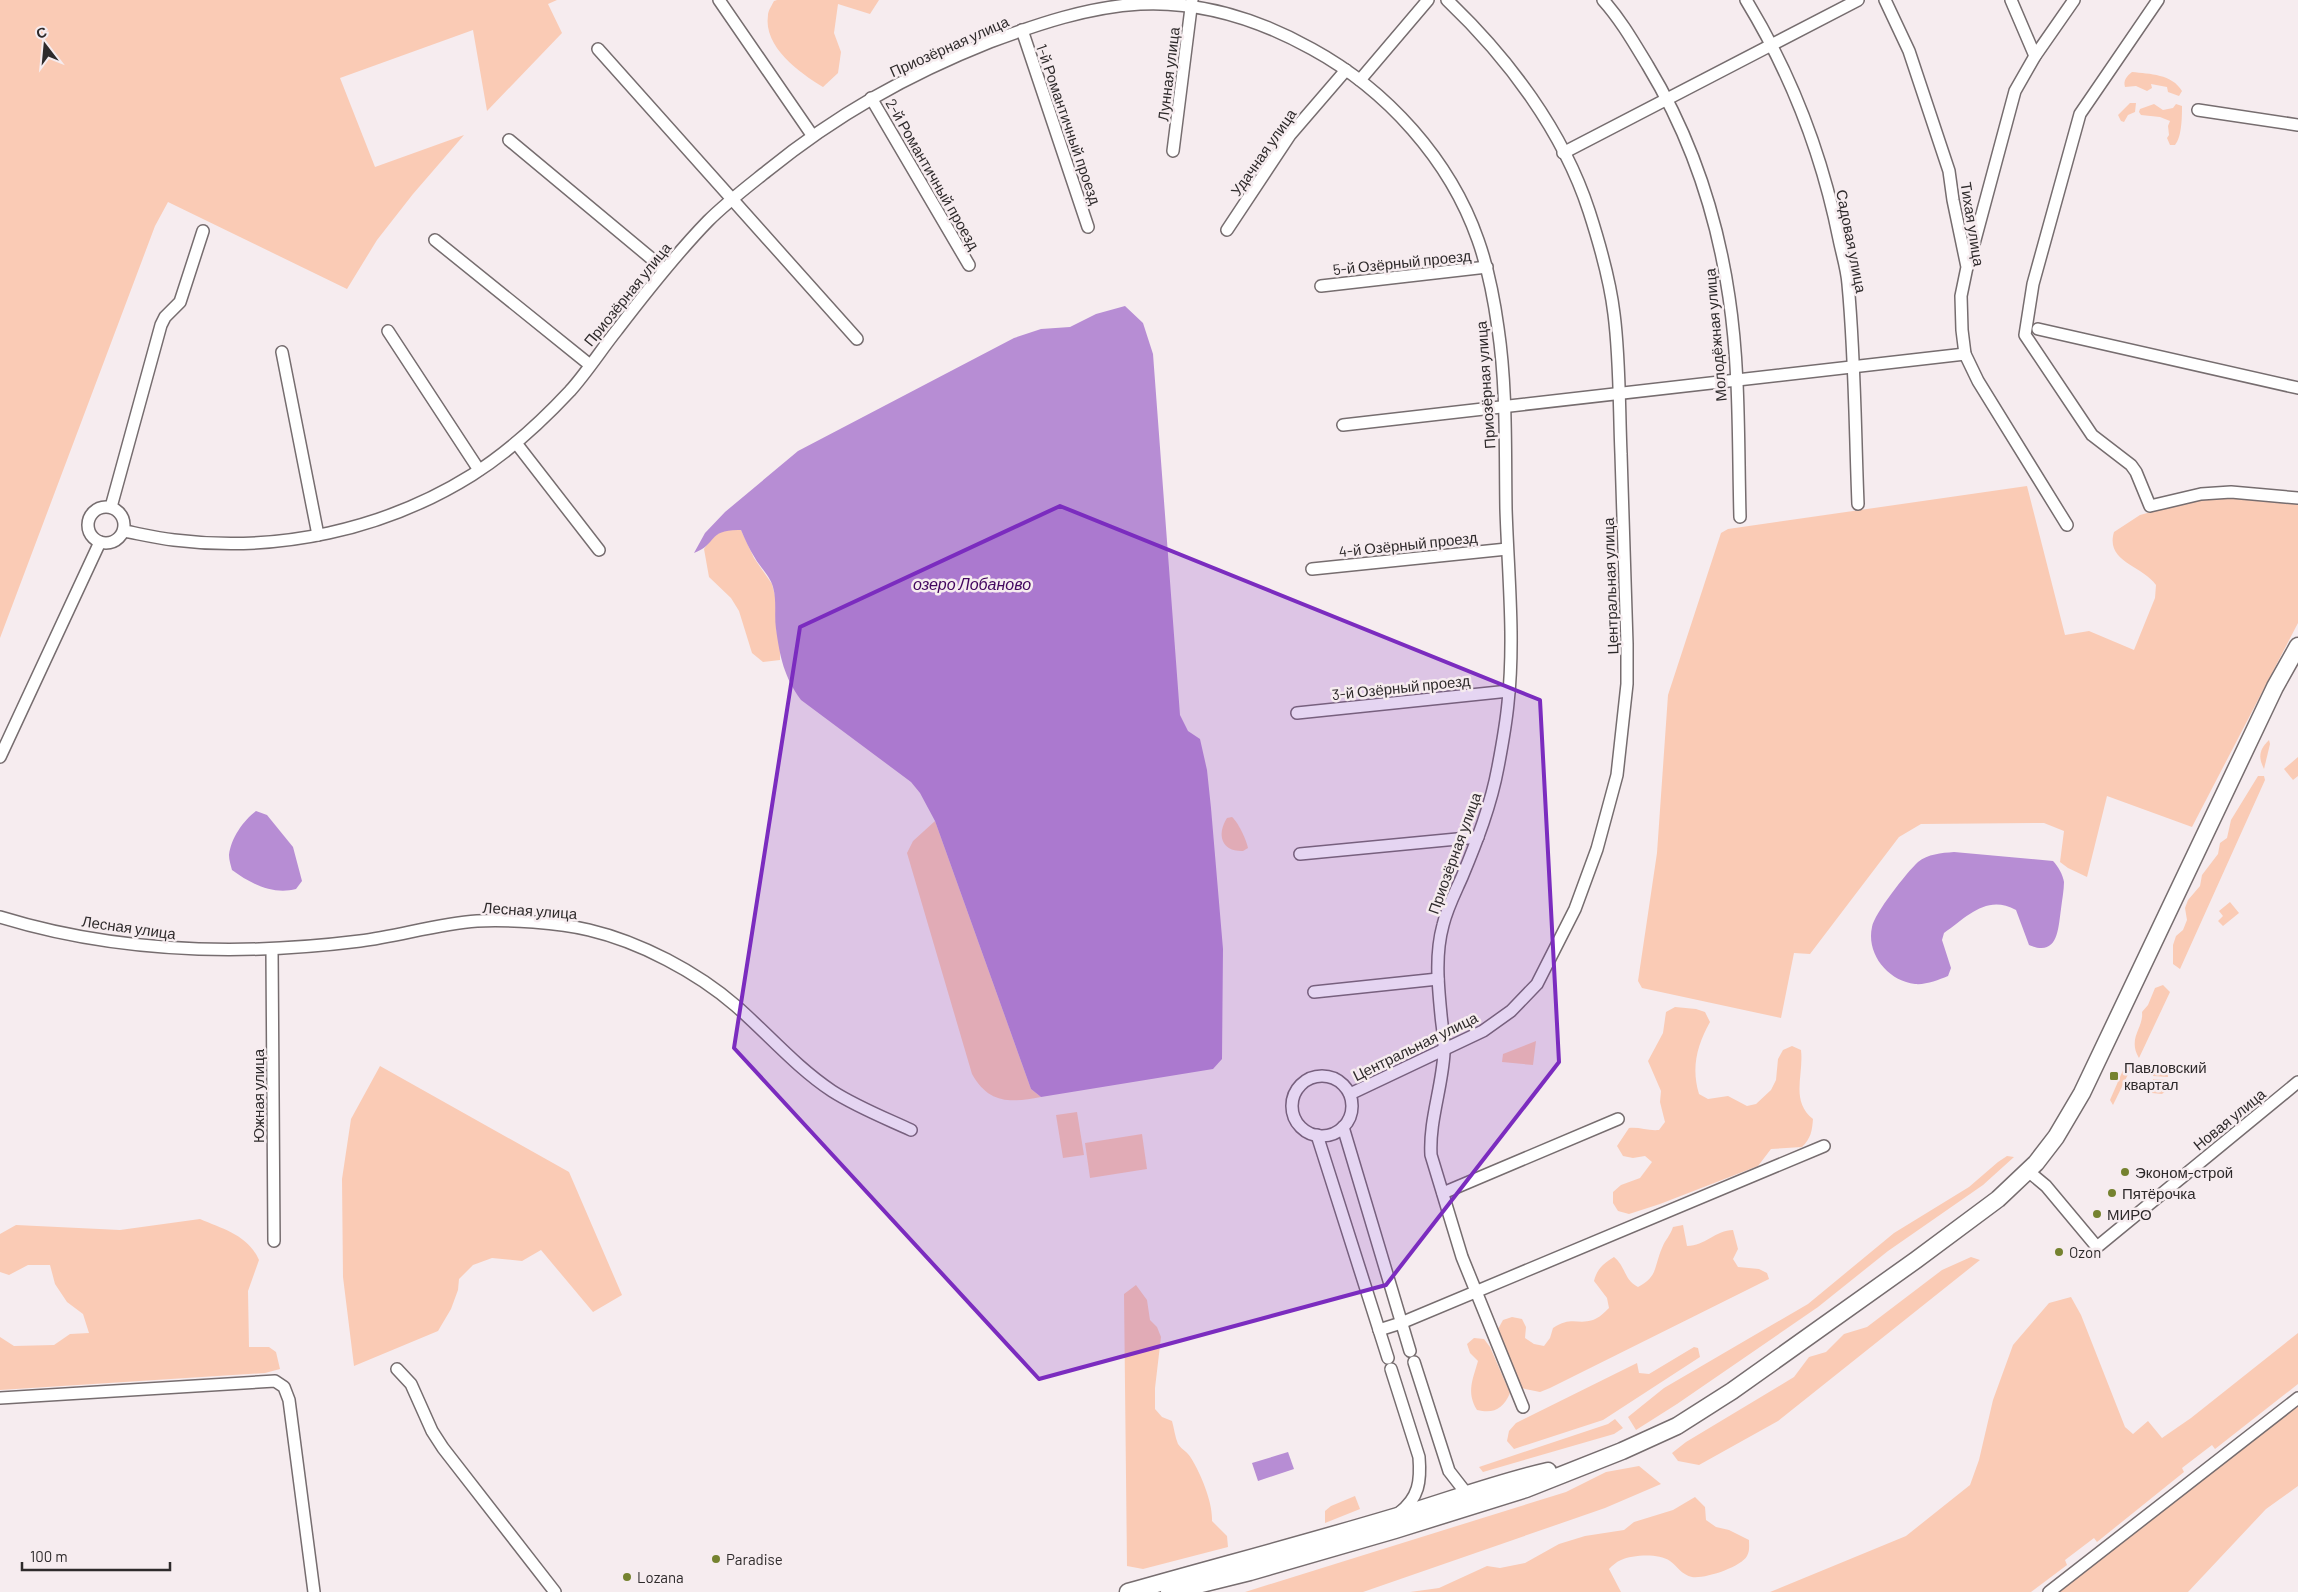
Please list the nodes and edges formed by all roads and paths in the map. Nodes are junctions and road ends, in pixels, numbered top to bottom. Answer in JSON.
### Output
{"nodes":[{"id":1,"x":719,"y":0,"type":"edge"},
{"id":2,"x":1428,"y":0,"type":"edge"},
{"id":3,"x":1447,"y":0,"type":"edge"},
{"id":4,"x":1603,"y":0,"type":"edge"},
{"id":5,"x":1746,"y":0,"type":"edge"},
{"id":6,"x":1858,"y":0,"type":"edge"},
{"id":7,"x":1885,"y":0,"type":"edge"},
{"id":8,"x":2011,"y":0,"type":"edge"},
{"id":9,"x":2074,"y":0,"type":"edge"},
{"id":10,"x":2158,"y":0,"type":"edge"},
{"id":11,"x":1191,"y":3,"type":"edge"},
{"id":12,"x":1022,"y":30,"type":"junction"},
{"id":13,"x":1773,"y":44,"type":"junction"},
{"id":14,"x":598,"y":49,"type":"dead end"},
{"id":15,"x":2036,"y":56,"type":"junction"},
{"id":16,"x":1346,"y":70,"type":"junction"},
{"id":17,"x":1360,"y":80,"type":"junction"},
{"id":18,"x":871,"y":98,"type":"junction"},
{"id":19,"x":1667,"y":98,"type":"junction"},
{"id":20,"x":2198,"y":110,"type":"dead end"},
{"id":21,"x":2298,"y":125,"type":"edge"},
{"id":22,"x":812,"y":135,"type":"junction"},
{"id":23,"x":509,"y":140,"type":"dead end"},
{"id":24,"x":1173,"y":151,"type":"dead end"},
{"id":25,"x":1563,"y":153,"type":"junction"},
{"id":26,"x":733,"y":199,"type":"junction"},
{"id":27,"x":1088,"y":227,"type":"dead end"},
{"id":28,"x":1227,"y":230,"type":"dead end"},
{"id":29,"x":203,"y":231,"type":"dead end"},
{"id":30,"x":435,"y":240,"type":"dead end"},
{"id":31,"x":969,"y":265,"type":"dead end"},
{"id":32,"x":1487,"y":267,"type":"junction"},
{"id":33,"x":1967,"y":267,"type":"junction"},
{"id":34,"x":664,"y":269,"type":"junction"},
{"id":35,"x":1321,"y":286,"type":"dead end"},
{"id":36,"x":2038,"y":329,"type":"dead end"},
{"id":37,"x":388,"y":331,"type":"dead end"},
{"id":38,"x":857,"y":339,"type":"dead end"},
{"id":39,"x":282,"y":352,"type":"dead end"},
{"id":40,"x":1965,"y":354,"type":"junction"},
{"id":41,"x":590,"y":364,"type":"junction"},
{"id":42,"x":1853,"y":366,"type":"junction"},
{"id":43,"x":1736,"y":380,"type":"junction"},
{"id":44,"x":2298,"y":388,"type":"edge"},
{"id":45,"x":1619,"y":394,"type":"junction"},
{"id":46,"x":1504,"y":408,"type":"junction"},
{"id":47,"x":1343,"y":425,"type":"dead end"},
{"id":48,"x":516,"y":443,"type":"junction"},
{"id":49,"x":479,"y":470,"type":"junction"},
{"id":50,"x":2298,"y":498,"type":"edge"},
{"id":51,"x":1858,"y":504,"type":"dead end"},
{"id":52,"x":110,"y":507,"type":"junction"},
{"id":53,"x":1740,"y":517,"type":"dead end"},
{"id":54,"x":2067,"y":525,"type":"dead end"},
{"id":55,"x":124,"y":531,"type":"junction"},
{"id":56,"x":318,"y":535,"type":"junction"},
{"id":57,"x":100,"y":542,"type":"junction"},
{"id":58,"x":1508,"y":549,"type":"junction"},
{"id":59,"x":599,"y":550,"type":"dead end"},
{"id":60,"x":1312,"y":569,"type":"dead end"},
{"id":61,"x":2298,"y":646,"type":"edge"},
{"id":62,"x":1509,"y":691,"type":"junction"},
{"id":63,"x":1297,"y":713,"type":"dead end"},
{"id":64,"x":0,"y":756,"type":"edge"},
{"id":65,"x":1478,"y":838,"type":"junction"},
{"id":66,"x":1300,"y":854,"type":"dead end"},
{"id":67,"x":0,"y":917,"type":"edge"},
{"id":68,"x":272,"y":950,"type":"junction"},
{"id":69,"x":1438,"y":979,"type":"junction"},
{"id":70,"x":1314,"y":992,"type":"dead end"},
{"id":71,"x":1445,"y":1050,"type":"junction"},
{"id":72,"x":2298,"y":1082,"type":"edge"},
{"id":73,"x":1350,"y":1094,"type":"junction"},
{"id":74,"x":1618,"y":1120,"type":"dead end"},
{"id":75,"x":1343,"y":1127,"type":"junction"},
{"id":76,"x":911,"y":1130,"type":"dead end"},
{"id":77,"x":1318,"y":1135,"type":"junction"},
{"id":78,"x":1824,"y":1146,"type":"dead end"},
{"id":79,"x":2028,"y":1171,"type":"junction"},
{"id":80,"x":1443,"y":1194,"type":"junction"},
{"id":81,"x":274,"y":1241,"type":"dead end"},
{"id":82,"x":1476,"y":1292,"type":"junction"},
{"id":83,"x":1402,"y":1323,"type":"junction"},
{"id":84,"x":1379,"y":1330,"type":"junction"},
{"id":85,"x":1410,"y":1351,"type":"dead end"},
{"id":86,"x":1414,"y":1362,"type":"dead end"},
{"id":87,"x":397,"y":1369,"type":"dead end"},
{"id":88,"x":0,"y":1398,"type":"edge"},
{"id":89,"x":2298,"y":1398,"type":"edge"},
{"id":90,"x":1523,"y":1407,"type":"dead end"},
{"id":91,"x":1471,"y":1500,"type":"junction"},
{"id":92,"x":1392,"y":1518,"type":"junction"},
{"id":93,"x":314,"y":1592,"type":"edge"},
{"id":94,"x":555,"y":1592,"type":"edge"},
{"id":95,"x":1128,"y":1592,"type":"edge"},
{"id":96,"x":1169,"y":1592,"type":"edge"},
{"id":97,"x":2048,"y":1592,"type":"edge"}],
"edges":[{"from":1,"to":22,"type":"street"},
{"from":2,"to":17,"type":"street"},
{"from":3,"to":25,"type":"street","name":"Центральная улица"},
{"from":4,"to":19,"type":"street","name":"Молодёжная улица"},
{"from":5,"to":13,"type":"street","name":"Садовая улица"},
{"from":6,"to":13,"type":"street"},
{"from":7,"to":33,"type":"street","name":"Тихая улица"},
{"from":8,"to":15,"type":"street"},
{"from":9,"to":15,"type":"street"},
{"from":10,"to":50,"type":"street"},
{"from":11,"to":12,"type":"street","name":"Приозёрная улица"},
{"from":11,"to":16,"type":"street","name":"Приозёрная улица"},
{"from":11,"to":24,"type":"street","name":"Лунная улица"},
{"from":12,"to":18,"type":"street","name":"Приозёрная улица"},
{"from":12,"to":27,"type":"street","name":"1-й Романтичный проезд"},
{"from":13,"to":19,"type":"street"},
{"from":13,"to":42,"type":"street","name":"Садовая улица"},
{"from":14,"to":26,"type":"street"},
{"from":15,"to":33,"type":"street"},
{"from":16,"to":17,"type":"street","name":"Приозёрная улица"},
{"from":16,"to":28,"type":"street","name":"Удачная улица"},
{"from":17,"to":32,"type":"street","name":"Приозёрная улица"},
{"from":18,"to":22,"type":"street","name":"Приозёрная улица"},
{"from":18,"to":31,"type":"street","name":"2-й Романтичный проезд"},
{"from":19,"to":25,"type":"street"},
{"from":19,"to":43,"type":"street","name":"Молодёжная улица"},
{"from":20,"to":21,"type":"street"},
{"from":22,"to":26,"type":"street","name":"Приозёрная улица"},
{"from":23,"to":34,"type":"street"},
{"from":25,"to":45,"type":"street","name":"Центральная улица"},
{"from":26,"to":34,"type":"street","name":"Приозёрная улица"},
{"from":26,"to":38,"type":"street"},
{"from":29,"to":52,"type":"street"},
{"from":30,"to":41,"type":"street"},
{"from":32,"to":35,"type":"street","name":"5-й Озёрный проезд"},
{"from":32,"to":46,"type":"street","name":"Приозёрная улица"},
{"from":33,"to":40,"type":"street","name":"Тихая улица"},
{"from":34,"to":41,"type":"street","name":"Приозёрная улица"},
{"from":36,"to":44,"type":"street"},
{"from":37,"to":49,"type":"street"},
{"from":39,"to":56,"type":"street"},
{"from":40,"to":42,"type":"street"},
{"from":40,"to":54,"type":"street","name":"Тихая улица"},
{"from":41,"to":48,"type":"street","name":"Приозёрная улица"},
{"from":42,"to":43,"type":"street"},
{"from":42,"to":51,"type":"street","name":"Садовая улица"},
{"from":43,"to":45,"type":"street"},
{"from":43,"to":53,"type":"street","name":"Молодёжная улица"},
{"from":45,"to":46,"type":"street"},
{"from":45,"to":71,"type":"street","name":"Центральная улица"},
{"from":46,"to":47,"type":"street"},
{"from":46,"to":58,"type":"street","name":"Приозёрная улица"},
{"from":48,"to":49,"type":"street","name":"Приозёрная улица"},
{"from":48,"to":59,"type":"street"},
{"from":49,"to":56,"type":"street","name":"Приозёрная улица"},
{"from":52,"to":55,"type":"street"},
{"from":52,"to":57,"type":"street"},
{"from":55,"to":56,"type":"street","name":"Приозёрная улица"},
{"from":55,"to":57,"type":"street"},
{"from":57,"to":64,"type":"street"},
{"from":58,"to":60,"type":"street","name":"4-й Озёрный проезд"},
{"from":58,"to":62,"type":"street","name":"Приозёрная улица"},
{"from":61,"to":79,"type":"main road"},
{"from":62,"to":63,"type":"street","name":"3-й Озёрный проезд"},
{"from":62,"to":65,"type":"street","name":"Приозёрная улица"},
{"from":65,"to":66,"type":"street"},
{"from":65,"to":69,"type":"street","name":"Приозёрная улица"},
{"from":67,"to":68,"type":"street","name":"Лесная улица"},
{"from":68,"to":76,"type":"street","name":"Лесная улица"},
{"from":68,"to":81,"type":"street","name":"Южная улица"},
{"from":69,"to":70,"type":"street"},
{"from":69,"to":71,"type":"street","name":"Приозёрная улица"},
{"from":71,"to":73,"type":"street","name":"Центральная улица"},
{"from":71,"to":80,"type":"street","name":"Приозёрная улица"},
{"from":72,"to":79,"type":"street","name":"Новая улица"},
{"from":73,"to":75,"type":"street"},
{"from":73,"to":77,"type":"street"},
{"from":74,"to":80,"type":"street"},
{"from":75,"to":77,"type":"street"},
{"from":75,"to":83,"type":"street"},
{"from":77,"to":84,"type":"street"},
{"from":78,"to":82,"type":"street"},
{"from":79,"to":91,"type":"main road"},
{"from":80,"to":82,"type":"street","name":"Приозёрная улица"},
{"from":82,"to":83,"type":"street"},
{"from":82,"to":90,"type":"street","name":"Приозёрная улица"},
{"from":83,"to":84,"type":"street"},
{"from":83,"to":85,"type":"street"},
{"from":84,"to":92,"type":"street"},
{"from":86,"to":91,"type":"street"},
{"from":87,"to":94,"type":"street"},
{"from":88,"to":93,"type":"street"},
{"from":89,"to":97,"type":"street"},
{"from":91,"to":92,"type":"main road"},
{"from":91,"to":96,"type":"main road"},
{"from":92,"to":95,"type":"main road"}]}
